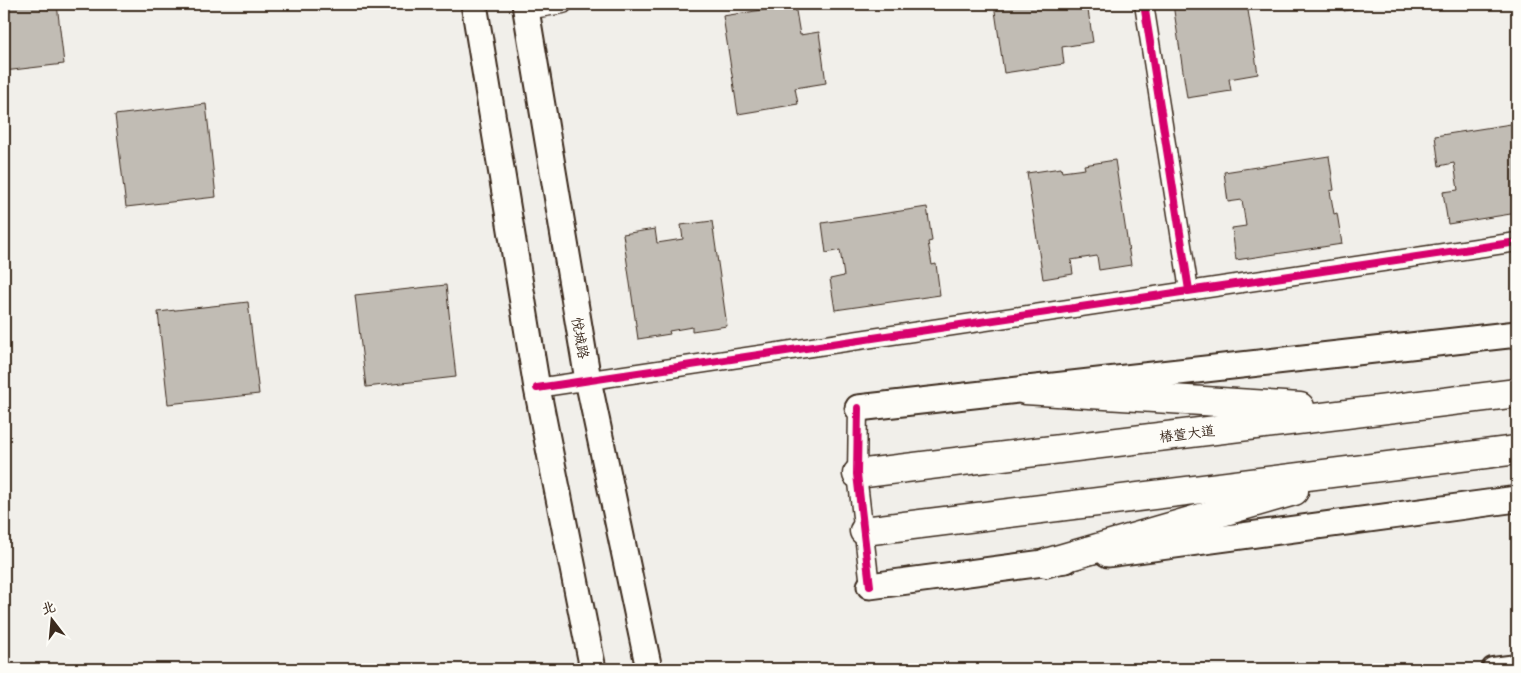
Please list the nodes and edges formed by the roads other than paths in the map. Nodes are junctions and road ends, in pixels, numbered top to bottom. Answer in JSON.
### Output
{"nodes":[{"id":1,"x":474,"y":4,"type":"edge"},
{"id":2,"x":563,"y":4,"type":"edge"},
{"id":3,"x":1144,"y":4,"type":"edge"},
{"id":4,"x":525,"y":7,"type":"edge"},
{"id":5,"x":1517,"y":242,"type":"edge"},
{"id":6,"x":1188,"y":290,"type":"junction"},
{"id":7,"x":1517,"y":334,"type":"edge"},
{"id":8,"x":588,"y":380,"type":"junction"},
{"id":9,"x":537,"y":388,"type":"junction"},
{"id":10,"x":1025,"y":390,"type":"junction"},
{"id":11,"x":1517,"y":393,"type":"edge"},
{"id":12,"x":858,"y":408,"type":"joint"},
{"id":13,"x":1367,"y":412,"type":"junction"},
{"id":14,"x":1517,"y":450,"type":"edge"},
{"id":15,"x":1376,"y":468,"type":"junction"},
{"id":16,"x":857,"y":474,"type":"junction"},
{"id":17,"x":1517,"y":499,"type":"edge"},
{"id":18,"x":1517,"y":507,"type":"edge"},
{"id":19,"x":1453,"y":508,"type":"junction"},
{"id":20,"x":864,"y":531,"type":"junction"},
{"id":21,"x":1046,"y":563,"type":"junction"},
{"id":22,"x":870,"y":586,"type":"joint"},
{"id":23,"x":1517,"y":666,"type":"edge"},
{"id":24,"x":593,"y":669,"type":"edge"},
{"id":25,"x":649,"y":669,"type":"edge"},
{"id":26,"x":1492,"y":669,"type":"edge"}],
"edges":[{"from":1,"to":9,"type":"main road"},
{"from":2,"to":4,"type":"street"},
{"from":3,"to":6,"type":"street"},
{"from":4,"to":8,"type":"main road","name":"悦城路"},
{"from":5,"to":6,"type":"street"},
{"from":6,"to":8,"type":"street"},
{"from":7,"to":10,"type":"main road"},
{"from":8,"to":9,"type":"street"},
{"from":8,"to":25,"type":"main road","name":"悦城路"},
{"from":9,"to":24,"type":"main road"},
{"from":10,"to":12,"type":"main road"},
{"from":10,"to":13,"type":"highway"},
{"from":11,"to":13,"type":"highway","name":"椿萱大道"},
{"from":12,"to":16,"type":"street"},
{"from":13,"to":16,"type":"highway","name":"椿萱大道"},
{"from":14,"to":15,"type":"highway"},
{"from":15,"to":20,"type":"highway"},
{"from":15,"to":21,"type":"highway"},
{"from":16,"to":20,"type":"street"},
{"from":17,"to":19,"type":"main road"},
{"from":18,"to":19,"type":"main road"},
{"from":19,"to":21,"type":"main road"},
{"from":20,"to":22,"type":"street"},
{"from":21,"to":22,"type":"main road"},
{"from":23,"to":26,"type":"street"}]}
